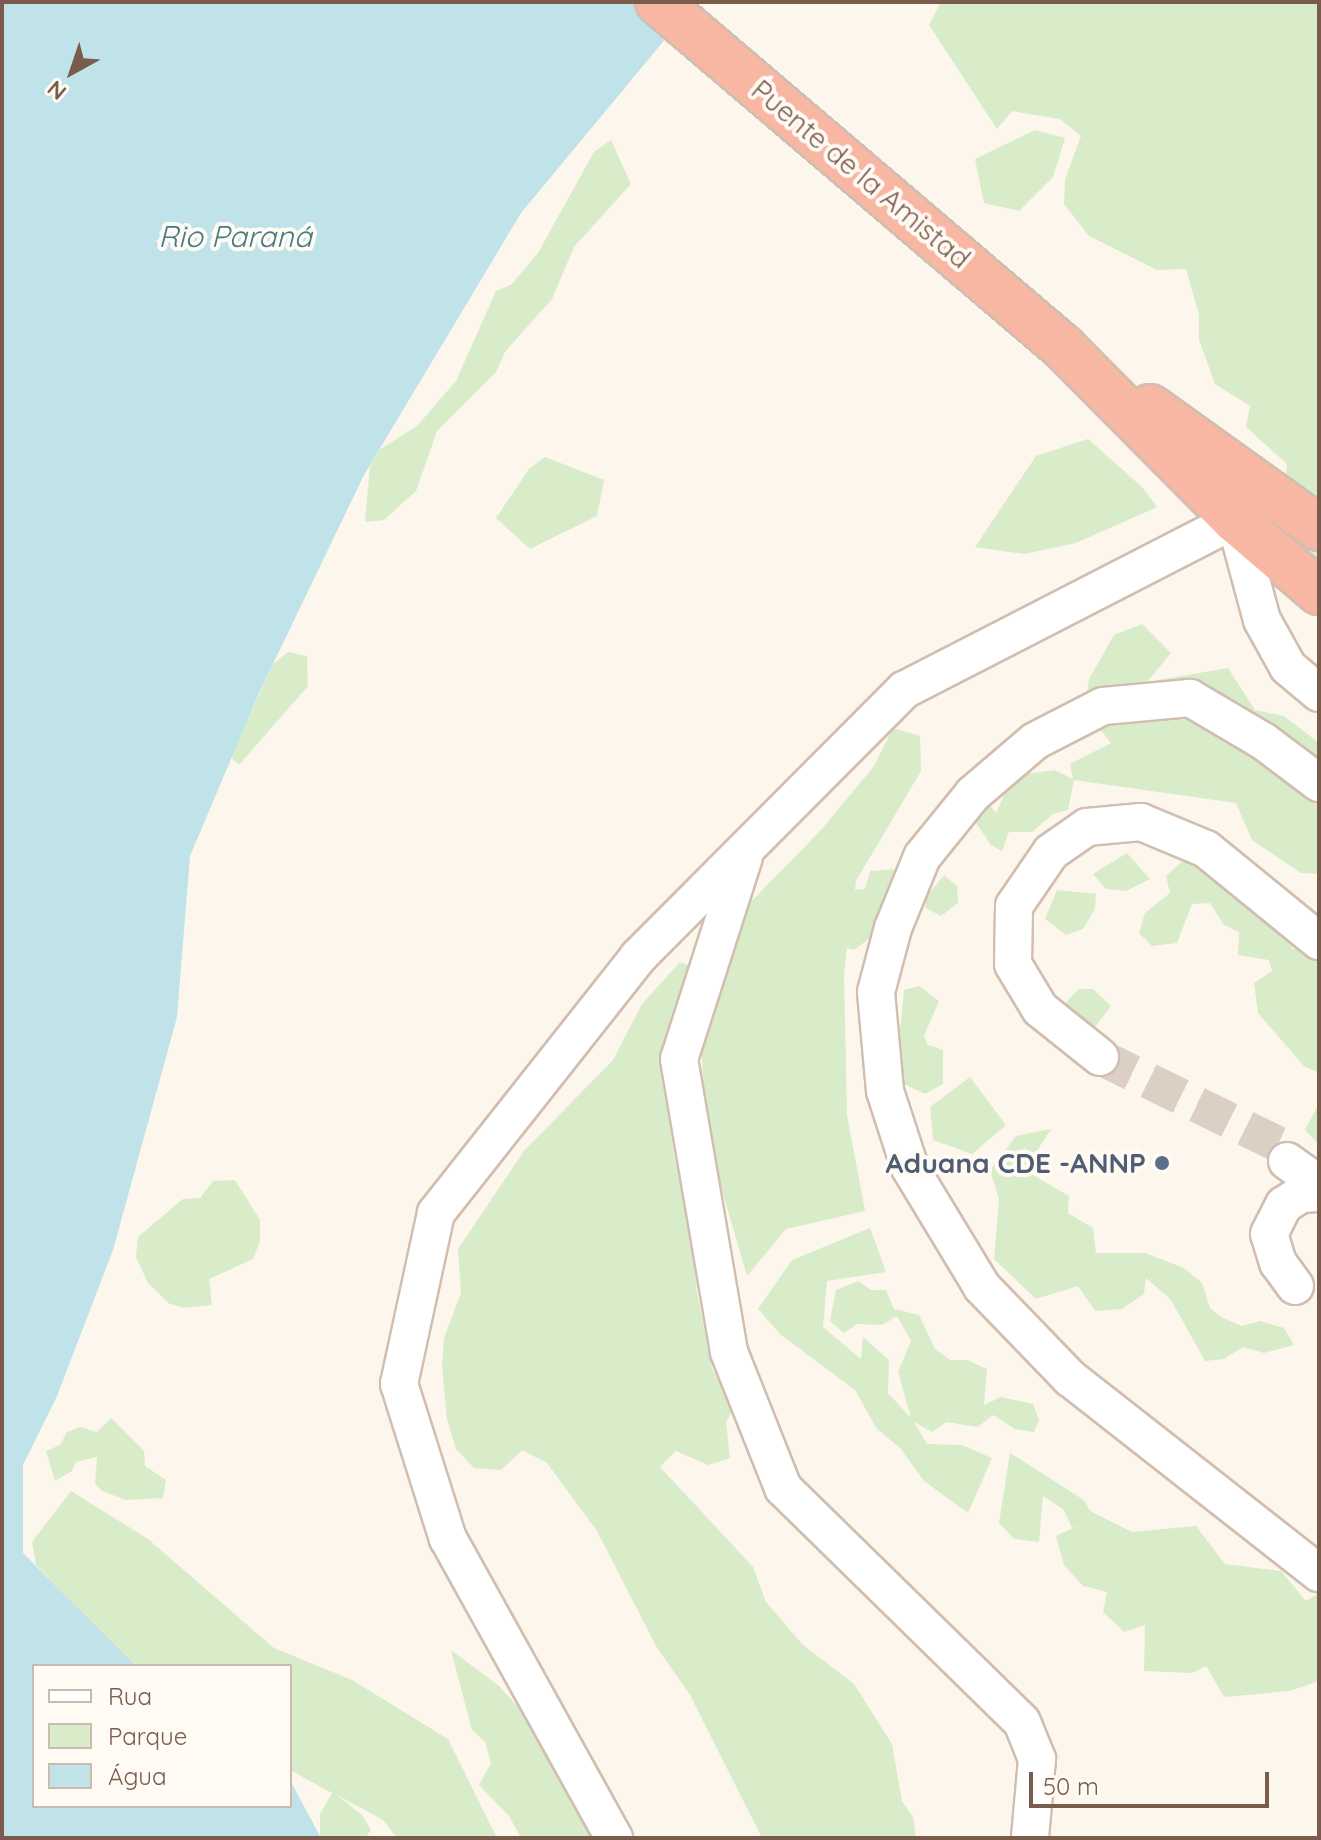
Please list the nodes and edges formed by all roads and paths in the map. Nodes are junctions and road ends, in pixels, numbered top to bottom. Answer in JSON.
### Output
{"nodes":[{"id":1,"x":658,"y":2,"type":"edge"},
{"id":2,"x":1063,"y":347,"type":"junction"},
{"id":3,"x":1235,"y":520,"type":"junction"},
{"id":4,"x":1319,"y":528,"type":"edge"},
{"id":5,"x":1319,"y":592,"type":"edge"},
{"id":6,"x":1319,"y":693,"type":"edge"},
{"id":7,"x":1319,"y":783,"type":"edge"},
{"id":8,"x":749,"y":846,"type":"junction"},
{"id":9,"x":1319,"y":941,"type":"edge"},
{"id":10,"x":1100,"y":1057,"type":"tunnel mouth"},
{"id":11,"x":1287,"y":1161,"type":"tunnel mouth"},
{"id":12,"x":1319,"y":1184,"type":"edge"},
{"id":13,"x":1319,"y":1193,"type":"edge"},
{"id":14,"x":1295,"y":1286,"type":"dead end"},
{"id":15,"x":1319,"y":1573,"type":"edge"},
{"id":16,"x":614,"y":1838,"type":"edge"},
{"id":17,"x":1030,"y":1838,"type":"edge"}],
"edges":[{"from":1,"to":2,"type":"highway","name":"Puente de la Amistad"},
{"from":2,"to":3,"type":"highway"},
{"from":2,"to":4,"type":"highway"},
{"from":3,"to":5,"type":"highway"},
{"from":3,"to":6,"type":"lane"},
{"from":3,"to":8,"type":"lane"},
{"from":7,"to":15,"type":"lane"},
{"from":8,"to":16,"type":"lane"},
{"from":8,"to":17,"type":"lane"},
{"from":9,"to":10,"type":"lane"},
{"from":11,"to":12,"type":"lane"},
{"from":13,"to":14,"type":"lane"}]}
